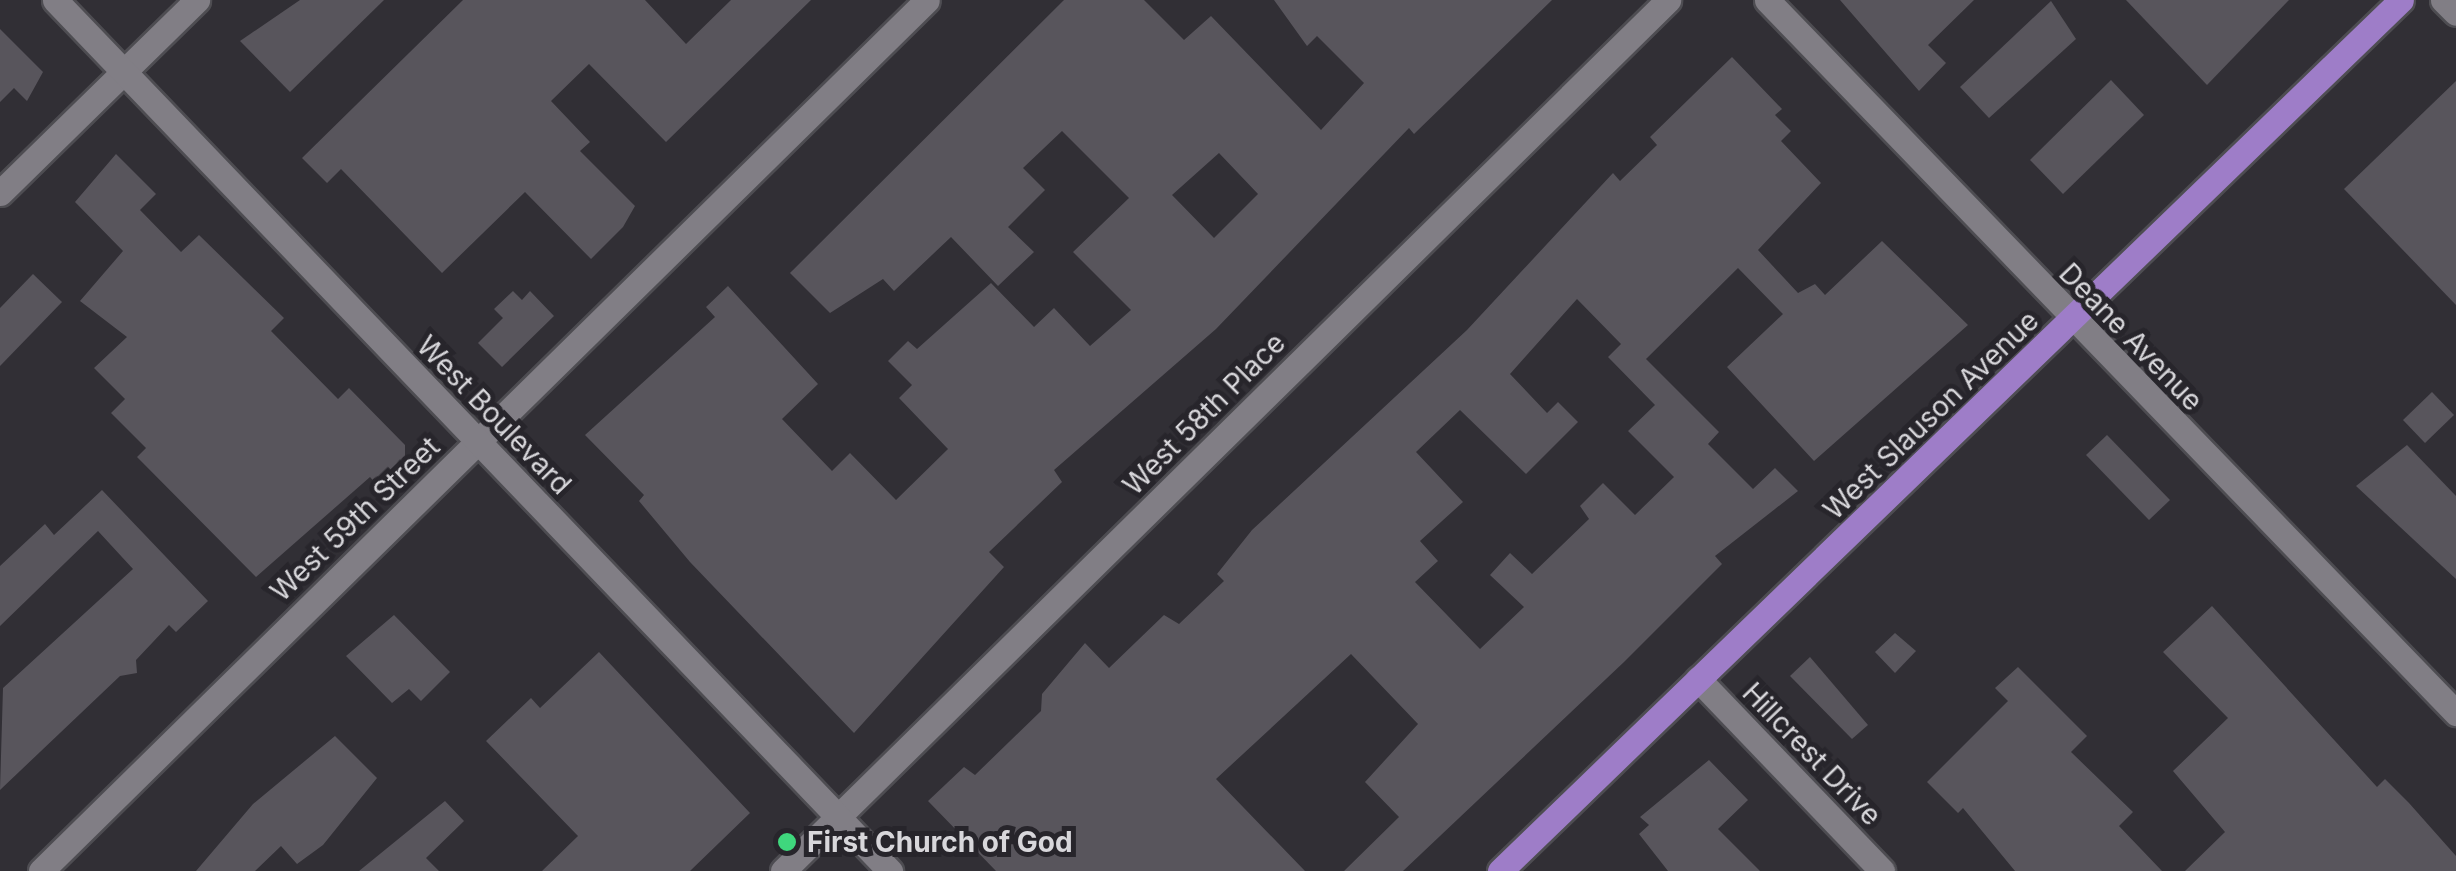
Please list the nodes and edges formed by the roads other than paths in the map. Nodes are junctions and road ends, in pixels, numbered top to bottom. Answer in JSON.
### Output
{"nodes":[{"id":1,"x":55,"y":0,"type":"edge"},
{"id":2,"x":197,"y":0,"type":"edge"},
{"id":3,"x":927,"y":0,"type":"edge"},
{"id":4,"x":1668,"y":0,"type":"edge"},
{"id":5,"x":1766,"y":0,"type":"edge"},
{"id":6,"x":2401,"y":0,"type":"edge"},
{"id":7,"x":2443,"y":0,"type":"edge"},
{"id":8,"x":2456,"y":12,"type":"edge"},
{"id":9,"x":123,"y":73,"type":"junction"},
{"id":10,"x":0,"y":193,"type":"edge"},
{"id":11,"x":2073,"y":322,"type":"junction"},
{"id":12,"x":477,"y":442,"type":"junction"},
{"id":13,"x":1698,"y":678,"type":"junction"},
{"id":14,"x":2456,"y":713,"type":"edge"},
{"id":15,"x":838,"y":816,"type":"junction"},
{"id":16,"x":40,"y":871,"type":"edge"},
{"id":17,"x":783,"y":871,"type":"edge"},
{"id":18,"x":890,"y":871,"type":"edge"},
{"id":19,"x":1500,"y":871,"type":"edge"},
{"id":20,"x":1882,"y":871,"type":"edge"}],
"edges":[{"from":1,"to":9,"type":"street","name":"West Boulevard"},
{"from":2,"to":9,"type":"street"},
{"from":3,"to":12,"type":"street","name":"West 59th Street"},
{"from":4,"to":15,"type":"street","name":"West 58th Place"},
{"from":5,"to":11,"type":"street","name":"Deane Avenue"},
{"from":6,"to":11,"type":"main road","name":"West Slauson Avenue"},
{"from":7,"to":8,"type":"street"},
{"from":9,"to":10,"type":"street"},
{"from":9,"to":12,"type":"street","name":"West Boulevard"},
{"from":11,"to":13,"type":"main road","name":"West Slauson Avenue"},
{"from":11,"to":14,"type":"street","name":"Deane Avenue"},
{"from":12,"to":15,"type":"street","name":"West Boulevard"},
{"from":12,"to":16,"type":"street","name":"West 59th Street"},
{"from":13,"to":19,"type":"main road","name":"West Slauson Avenue"},
{"from":13,"to":20,"type":"street","name":"Hillcrest Drive"},
{"from":15,"to":17,"type":"street","name":"West 58th Place"},
{"from":15,"to":18,"type":"street","name":"West Boulevard"}]}
